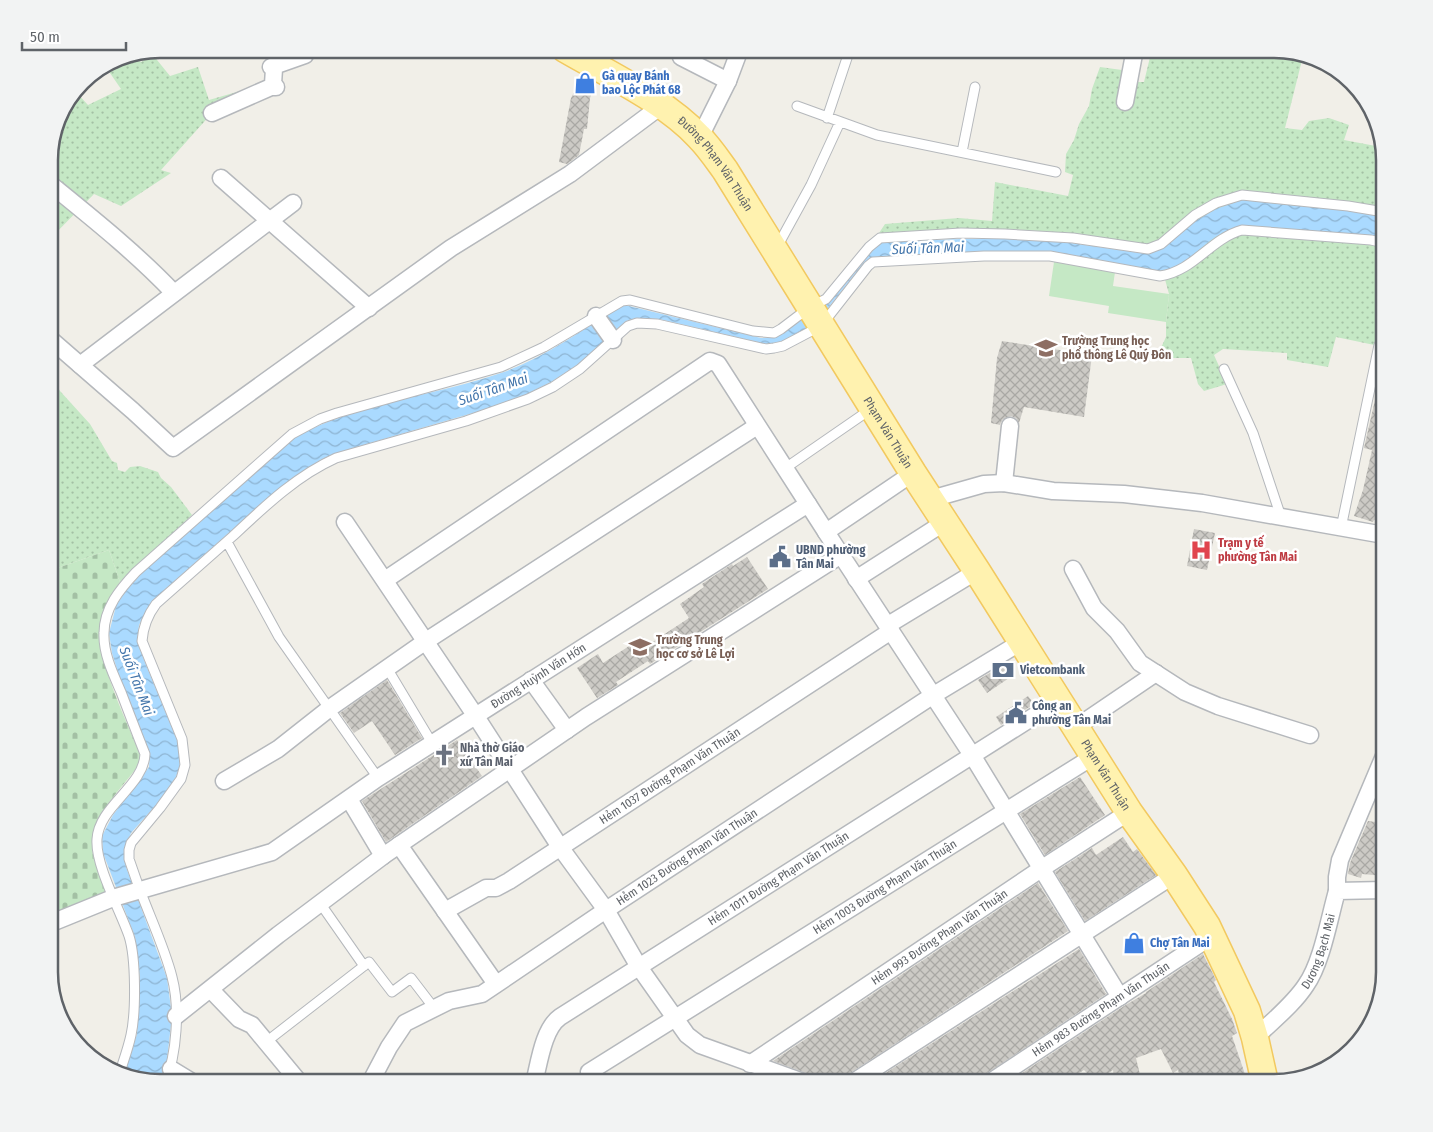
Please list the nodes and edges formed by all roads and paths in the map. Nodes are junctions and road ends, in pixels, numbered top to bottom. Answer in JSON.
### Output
{"nodes":[{"id":1,"x":299,"y":58,"type":"edge"},
{"id":2,"x":580,"y":58,"type":"edge"},
{"id":3,"x":681,"y":58,"type":"dead end"},
{"id":4,"x":737,"y":58,"type":"edge"},
{"id":5,"x":847,"y":58,"type":"edge"},
{"id":6,"x":1133,"y":58,"type":"edge"},
{"id":7,"x":728,"y":81,"type":"junction"},
{"id":8,"x":975,"y":87,"type":"dead end"},
{"id":9,"x":1125,"y":102,"type":"dead end"},
{"id":10,"x":661,"y":106,"type":"junction"},
{"id":11,"x":797,"y":106,"type":"dead end"},
{"id":12,"x":212,"y":113,"type":"dead end"},
{"id":13,"x":827,"y":118,"type":"junction"},
{"id":14,"x":840,"y":122,"type":"junction"},
{"id":15,"x":700,"y":137,"type":"junction"},
{"id":16,"x":962,"y":152,"type":"junction"},
{"id":17,"x":1056,"y":172,"type":"dead end"},
{"id":18,"x":221,"y":178,"type":"dead end"},
{"id":19,"x":58,"y":190,"type":"edge"},
{"id":20,"x":294,"y":203,"type":"dead end"},
{"id":21,"x":1376,"y":211,"type":"edge"},
{"id":22,"x":269,"y":221,"type":"junction"},
{"id":23,"x":1376,"y":241,"type":"edge"},
{"id":24,"x":776,"y":249,"type":"junction"},
{"id":25,"x":174,"y":294,"type":"junction"},
{"id":26,"x":369,"y":308,"type":"junction"},
{"id":27,"x":596,"y":316,"type":"junction"},
{"id":28,"x":815,"y":316,"type":"junction"},
{"id":29,"x":612,"y":340,"type":"junction"},
{"id":30,"x":58,"y":346,"type":"edge"},
{"id":31,"x":1376,"y":359,"type":"edge"},
{"id":32,"x":80,"y":365,"type":"junction"},
{"id":33,"x":1224,"y":368,"type":"dead end"},
{"id":34,"x":873,"y":408,"type":"junction"},
{"id":35,"x":756,"y":426,"type":"junction"},
{"id":36,"x":1010,"y":426,"type":"dead end"},
{"id":37,"x":784,"y":469,"type":"junction"},
{"id":38,"x":913,"y":473,"type":"junction"},
{"id":39,"x":1004,"y":483,"type":"junction"},
{"id":40,"x":931,"y":499,"type":"junction"},
{"id":41,"x":808,"y":504,"type":"junction"},
{"id":42,"x":1281,"y":517,"type":"junction"},
{"id":43,"x":345,"y":522,"type":"dead end"},
{"id":44,"x":945,"y":522,"type":"junction"},
{"id":45,"x":1341,"y":528,"type":"junction"},
{"id":46,"x":826,"y":532,"type":"junction"},
{"id":47,"x":1376,"y":535,"type":"edge"},
{"id":48,"x":227,"y":542,"type":"junction"},
{"id":49,"x":841,"y":555,"type":"junction"},
{"id":50,"x":977,"y":570,"type":"junction"},
{"id":51,"x":1074,"y":570,"type":"dead end"},
{"id":52,"x":856,"y":579,"type":"junction"},
{"id":53,"x":385,"y":580,"type":"junction"},
{"id":54,"x":889,"y":628,"type":"junction"},
{"id":55,"x":426,"y":641,"type":"junction"},
{"id":56,"x":1021,"y":642,"type":"junction"},
{"id":57,"x":387,"y":668,"type":"junction"},
{"id":58,"x":1156,"y":673,"type":"junction"},
{"id":59,"x":531,"y":680,"type":"junction"},
{"id":60,"x":932,"y":696,"type":"junction"},
{"id":61,"x":1058,"y":701,"type":"junction"},
{"id":62,"x":330,"y":708,"type":"junction"},
{"id":63,"x":475,"y":715,"type":"junction"},
{"id":64,"x":1076,"y":728,"type":"junction"},
{"id":65,"x":567,"y":730,"type":"junction"},
{"id":66,"x":1310,"y":735,"type":"dead end"},
{"id":67,"x":432,"y":742,"type":"junction"},
{"id":68,"x":972,"y":755,"type":"junction"},
{"id":69,"x":1094,"y":756,"type":"junction"},
{"id":70,"x":510,"y":770,"type":"junction"},
{"id":71,"x":1376,"y":775,"type":"edge"},
{"id":72,"x":378,"y":778,"type":"junction"},
{"id":73,"x":224,"y":780,"type":"dead end"},
{"id":74,"x":349,"y":798,"type":"junction"},
{"id":75,"x":1007,"y":811,"type":"junction"},
{"id":76,"x":1129,"y":812,"type":"junction"},
{"id":77,"x":399,"y":845,"type":"junction"},
{"id":78,"x":560,"y":846,"type":"junction"},
{"id":79,"x":383,"y":856,"type":"junction"},
{"id":80,"x":1040,"y":869,"type":"junction"},
{"id":81,"x":1174,"y":875,"type":"junction"},
{"id":82,"x":139,"y":886,"type":"junction"},
{"id":83,"x":1376,"y":890,"type":"edge"},
{"id":84,"x":1337,"y":891,"type":"junction"},
{"id":85,"x":113,"y":898,"type":"junction"},
{"id":86,"x":320,"y":903,"type":"junction"},
{"id":87,"x":606,"y":910,"type":"junction"},
{"id":88,"x":445,"y":911,"type":"junction"},
{"id":89,"x":58,"y":920,"type":"edge"},
{"id":90,"x":1083,"y":934,"type":"junction"},
{"id":91,"x":1212,"y":936,"type":"junction"},
{"id":92,"x":364,"y":966,"type":"junction"},
{"id":93,"x":639,"y":967,"type":"junction"},
{"id":94,"x":496,"y":984,"type":"junction"},
{"id":95,"x":211,"y":990,"type":"junction"},
{"id":96,"x":1120,"y":997,"type":"junction"},
{"id":97,"x":434,"y":1008,"type":"junction"},
{"id":98,"x":176,"y":1016,"type":"junction"},
{"id":99,"x":675,"y":1018,"type":"junction"},
{"id":100,"x":1255,"y":1038,"type":"junction"},
{"id":101,"x":266,"y":1042,"type":"junction"},
{"id":102,"x":750,"y":1064,"type":"junction"},
{"id":103,"x":121,"y":1067,"type":"edge"},
{"id":104,"x":589,"y":1072,"type":"dead end"},
{"id":105,"x":168,"y":1074,"type":"edge"},
{"id":106,"x":293,"y":1074,"type":"edge"},
{"id":107,"x":375,"y":1074,"type":"edge"},
{"id":108,"x":537,"y":1074,"type":"edge"},
{"id":109,"x":779,"y":1074,"type":"edge"},
{"id":110,"x":866,"y":1074,"type":"edge"},
{"id":111,"x":1003,"y":1074,"type":"edge"},
{"id":112,"x":1263,"y":1074,"type":"edge"}],
"edges":[{"from":1,"to":12,"type":"street"},
{"from":2,"to":10,"type":"main road","name":"Đường Phạm Văn Thuận"},
{"from":3,"to":7,"type":"street"},
{"from":4,"to":7,"type":"street"},
{"from":5,"to":13,"type":"lane"},
{"from":6,"to":9,"type":"street"},
{"from":7,"to":15,"type":"street"},
{"from":8,"to":16,"type":"lane"},
{"from":10,"to":15,"type":"main road","name":"Đường Phạm Văn Thuận"},
{"from":10,"to":26,"type":"street"},
{"from":11,"to":13,"type":"lane"},
{"from":13,"to":14,"type":"lane"},
{"from":14,"to":16,"type":"lane"},
{"from":14,"to":24,"type":"lane"},
{"from":15,"to":24,"type":"main road","name":"Đường Phạm Văn Thuận"},
{"from":16,"to":17,"type":"lane"},
{"from":18,"to":22,"type":"street"},
{"from":19,"to":25,"type":"street"},
{"from":20,"to":22,"type":"street"},
{"from":21,"to":28,"type":"lane"},
{"from":22,"to":25,"type":"street"},
{"from":22,"to":26,"type":"street"},
{"from":23,"to":28,"type":"lane"},
{"from":24,"to":28,"type":"main road","name":"Đường Phạm Văn Thuận"},
{"from":25,"to":32,"type":"street"},
{"from":26,"to":32,"type":"street"},
{"from":27,"to":28,"type":"lane"},
{"from":27,"to":29,"type":"street"},
{"from":27,"to":85,"type":"lane"},
{"from":28,"to":29,"type":"lane"},
{"from":28,"to":34,"type":"main road","name":"Phạm Văn Thuận"},
{"from":29,"to":48,"type":"lane"},
{"from":30,"to":32,"type":"street"},
{"from":31,"to":45,"type":"lane"},
{"from":33,"to":42,"type":"lane"},
{"from":34,"to":37,"type":"lane"},
{"from":34,"to":38,"type":"main road","name":"Phạm Văn Thuận"},
{"from":35,"to":37,"type":"street"},
{"from":35,"to":53,"type":"street"},
{"from":35,"to":55,"type":"street"},
{"from":36,"to":39,"type":"street"},
{"from":37,"to":41,"type":"street"},
{"from":38,"to":40,"type":"main road","name":"Phạm Văn Thuận"},
{"from":38,"to":46,"type":"street"},
{"from":39,"to":40,"type":"street"},
{"from":39,"to":42,"type":"street"},
{"from":40,"to":44,"type":"main road","name":"Phạm Văn Thuận"},
{"from":41,"to":46,"type":"street"},
{"from":41,"to":59,"type":"street","name":"Đường Huỳnh Văn Hớn"},
{"from":42,"to":45,"type":"street"},
{"from":43,"to":53,"type":"street"},
{"from":44,"to":50,"type":"main road","name":"Phạm Văn Thuận"},
{"from":44,"to":52,"type":"street"},
{"from":45,"to":47,"type":"street"},
{"from":46,"to":49,"type":"street"},
{"from":48,"to":62,"type":"lane"},
{"from":48,"to":82,"type":"lane"},
{"from":49,"to":52,"type":"street"},
{"from":49,"to":65,"type":"street"},
{"from":50,"to":54,"type":"street","name":"Hẻm 1037 Đường Phạm Văn Thuận"},
{"from":50,"to":56,"type":"main road","name":"Phạm Văn Thuận"},
{"from":51,"to":58,"type":"street"},
{"from":52,"to":54,"type":"street"},
{"from":53,"to":55,"type":"street"},
{"from":54,"to":60,"type":"street"},
{"from":54,"to":78,"type":"street","name":"Hẻm 1037 Đường Phạm Văn Thuận"},
{"from":55,"to":57,"type":"street"},
{"from":55,"to":63,"type":"street"},
{"from":56,"to":60,"type":"street","name":"Hẻm 1023 Đường Phạm Văn Thuận"},
{"from":56,"to":61,"type":"main road","name":"Phạm Văn Thuận"},
{"from":57,"to":62,"type":"street"},
{"from":57,"to":67,"type":"lane"},
{"from":58,"to":64,"type":"street"},
{"from":58,"to":66,"type":"street"},
{"from":59,"to":63,"type":"street","name":"Đường Huỳnh Văn Hớn"},
{"from":59,"to":65,"type":"street"},
{"from":60,"to":68,"type":"street"},
{"from":60,"to":87,"type":"street","name":"Hẻm 1023 Đường Phạm Văn Thuận"},
{"from":61,"to":64,"type":"main road","name":"Phạm Văn Thuận"},
{"from":61,"to":68,"type":"street","name":"Hẻm 1011 Đường Phạm Văn Thuận"},
{"from":62,"to":72,"type":"lane"},
{"from":62,"to":73,"type":"street"},
{"from":63,"to":67,"type":"street","name":"Đường Huỳnh Văn Hớn"},
{"from":63,"to":70,"type":"street"},
{"from":64,"to":69,"type":"main road","name":"Phạm Văn Thuận"},
{"from":65,"to":70,"type":"street"},
{"from":67,"to":72,"type":"street","name":"Đường Huỳnh Văn Hớn"},
{"from":68,"to":75,"type":"street"},
{"from":68,"to":93,"type":"street","name":"Hẻm 1011 Đường Phạm Văn Thuận"},
{"from":69,"to":75,"type":"street","name":"Hẻm 1003 Đường Phạm Văn Thuận"},
{"from":69,"to":76,"type":"main road","name":"Phạm Văn Thuận"},
{"from":70,"to":77,"type":"street"},
{"from":70,"to":78,"type":"street"},
{"from":71,"to":84,"type":"street","name":"Dương Bạch Mai"},
{"from":72,"to":74,"type":"street","name":"Đường Huỳnh Văn Hớn"},
{"from":74,"to":79,"type":"street"},
{"from":74,"to":82,"type":"street","name":"Đường Huỳnh Văn Hớn"},
{"from":75,"to":80,"type":"street"},
{"from":75,"to":99,"type":"street","name":"Hẻm 1003 Đường Phạm Văn Thuận"},
{"from":76,"to":80,"type":"street","name":"Hẻm 993 Đường Phạm Văn Thuận"},
{"from":76,"to":81,"type":"main road","name":"Phạm Văn Thuận"},
{"from":77,"to":79,"type":"street"},
{"from":77,"to":88,"type":"street"},
{"from":78,"to":87,"type":"street"},
{"from":78,"to":88,"type":"street","name":"Hẻm 1037 Đường Phạm Văn Thuận"},
{"from":79,"to":86,"type":"street"},
{"from":80,"to":90,"type":"street"},
{"from":80,"to":102,"type":"street","name":"Hẻm 993 Đường Phạm Văn Thuận"},
{"from":81,"to":90,"type":"street"},
{"from":81,"to":91,"type":"main road","name":"Phạm Văn Thuận"},
{"from":82,"to":85,"type":"street","name":"Đường Huỳnh Văn Hớn"},
{"from":82,"to":98,"type":"lane"},
{"from":83,"to":84,"type":"street"},
{"from":84,"to":100,"type":"street","name":"Dương Bạch Mai"},
{"from":85,"to":89,"type":"street"},
{"from":85,"to":103,"type":"lane"},
{"from":86,"to":92,"type":"lane"},
{"from":86,"to":95,"type":"street"},
{"from":87,"to":93,"type":"street"},
{"from":87,"to":94,"type":"street","name":"Hẻm 1023 Đường Phạm Văn Thuận"},
{"from":88,"to":94,"type":"street"},
{"from":90,"to":96,"type":"street"},
{"from":90,"to":110,"type":"street"},
{"from":91,"to":96,"type":"street","name":"Hẻm 983 Đường Phạm Văn Thuận"},
{"from":91,"to":100,"type":"main road","name":"Phạm Văn Thuận"},
{"from":92,"to":97,"type":"lane"},
{"from":92,"to":101,"type":"lane"},
{"from":93,"to":99,"type":"street"},
{"from":93,"to":108,"type":"street","name":"Hẻm 1011 Đường Phạm Văn Thuận"},
{"from":94,"to":97,"type":"street","name":"Hẻm 1023 Đường Phạm Văn Thuận"},
{"from":95,"to":98,"type":"street"},
{"from":95,"to":101,"type":"street"},
{"from":96,"to":111,"type":"street","name":"Hẻm 983 Đường Phạm Văn Thuận"},
{"from":97,"to":107,"type":"street","name":"Hẻm 1023 Đường Phạm Văn Thuận"},
{"from":98,"to":105,"type":"lane"},
{"from":99,"to":102,"type":"street"},
{"from":99,"to":104,"type":"street","name":"Hẻm 1003 Đường Phạm Văn Thuận"},
{"from":100,"to":112,"type":"main road","name":"Phạm Văn Thuận"},
{"from":101,"to":106,"type":"street"},
{"from":102,"to":109,"type":"street"}]}
